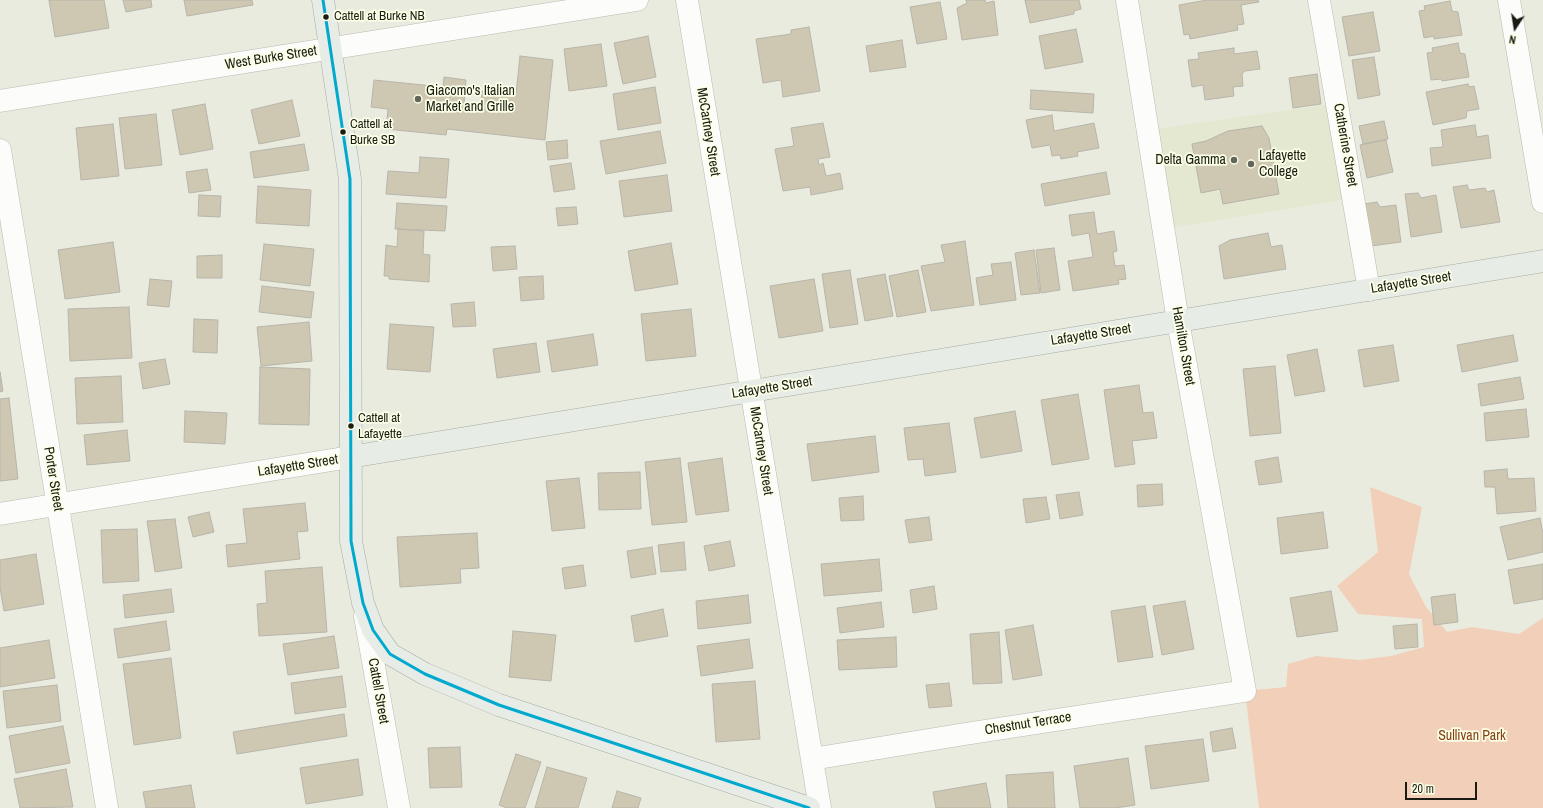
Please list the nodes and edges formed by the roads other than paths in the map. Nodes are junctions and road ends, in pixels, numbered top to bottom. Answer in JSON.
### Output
{"nodes":[{"id":1,"x":323,"y":0,"type":"edge"},
{"id":2,"x":637,"y":0,"type":"edge"},
{"id":3,"x":687,"y":0,"type":"edge"},
{"id":4,"x":1127,"y":0,"type":"edge"},
{"id":5,"x":1319,"y":0,"type":"edge"},
{"id":6,"x":1509,"y":0,"type":"edge"},
{"id":7,"x":330,"y":49,"type":"junction"},
{"id":8,"x":0,"y":101,"type":"edge"},
{"id":9,"x":0,"y":150,"type":"edge"},
{"id":10,"x":1543,"y":202,"type":"edge"},
{"id":11,"x":1543,"y":261,"type":"edge"},
{"id":12,"x":1369,"y":290,"type":"junction"},
{"id":13,"x":1178,"y":321,"type":"junction"},
{"id":14,"x":751,"y":391,"type":"junction"},
{"id":15,"x":350,"y":457,"type":"junction"},
{"id":16,"x":58,"y":505,"type":"junction"},
{"id":17,"x":0,"y":514,"type":"edge"},
{"id":18,"x":363,"y":603,"type":"junction"},
{"id":19,"x":1245,"y":691,"type":"joint"},
{"id":20,"x":812,"y":759,"type":"junction"},
{"id":21,"x":107,"y":808,"type":"edge"},
{"id":22,"x":399,"y":808,"type":"edge"},
{"id":23,"x":809,"y":808,"type":"edge"},
{"id":24,"x":820,"y":808,"type":"edge"}],
"edges":[{"from":1,"to":7,"type":"main road","name":"Cattell Street"},
{"from":2,"to":7,"type":"street","name":"West Burke Street"},
{"from":3,"to":14,"type":"street","name":"McCartney Street"},
{"from":4,"to":13,"type":"street","name":"Hamilton Street"},
{"from":5,"to":12,"type":"street","name":"Catherine Street"},
{"from":6,"to":10,"type":"street"},
{"from":7,"to":8,"type":"street","name":"West Burke Street"},
{"from":7,"to":15,"type":"main road","name":"Cattell Street"},
{"from":9,"to":16,"type":"street","name":"Porter Street"},
{"from":11,"to":12,"type":"main road","name":"Lafayette Street"},
{"from":12,"to":13,"type":"main road","name":"Lafayette Street"},
{"from":13,"to":14,"type":"main road","name":"Lafayette Street"},
{"from":13,"to":19,"type":"street","name":"Hamilton Street"},
{"from":14,"to":15,"type":"main road","name":"Lafayette Street"},
{"from":14,"to":20,"type":"street","name":"McCartney Street"},
{"from":15,"to":16,"type":"street","name":"Lafayette Street"},
{"from":15,"to":18,"type":"main road","name":"Cattell Street"},
{"from":16,"to":17,"type":"street","name":"Lafayette Street"},
{"from":16,"to":21,"type":"street","name":"Porter Street"},
{"from":18,"to":22,"type":"street","name":"Cattell Street"},
{"from":18,"to":23,"type":"main road"},
{"from":19,"to":20,"type":"street","name":"Chestnut Terrace"},
{"from":20,"to":24,"type":"street","name":"McCartney Street"}]}
